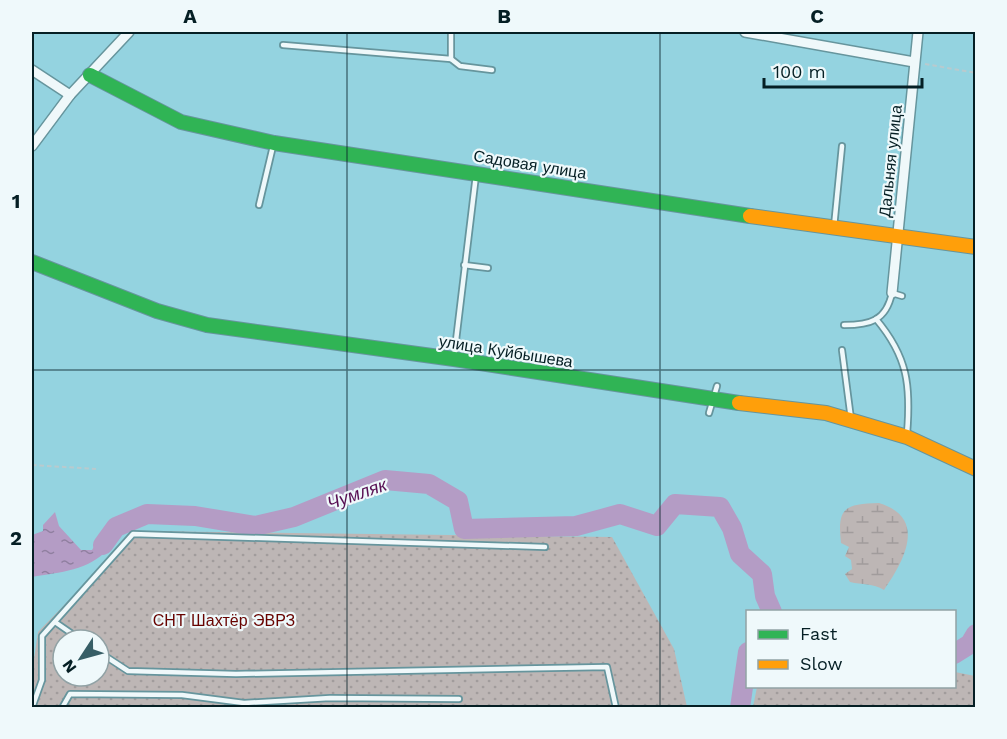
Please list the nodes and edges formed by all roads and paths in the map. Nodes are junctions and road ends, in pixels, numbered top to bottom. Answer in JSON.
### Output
{"nodes":[{"id":1,"x":129,"y":32,"type":"edge"},
{"id":2,"x":451,"y":32,"type":"edge"},
{"id":3,"x":745,"y":32,"type":"edge"},
{"id":4,"x":918,"y":32,"type":"edge"},
{"id":5,"x":283,"y":45,"type":"dead end"},
{"id":6,"x":451,"y":59,"type":"junction"},
{"id":7,"x":914,"y":62,"type":"junction"},
{"id":8,"x":32,"y":70,"type":"edge"},
{"id":9,"x":492,"y":70,"type":"dead end"},
{"id":10,"x":975,"y":73,"type":"edge"},
{"id":11,"x":90,"y":75,"type":"junction"},
{"id":12,"x":70,"y":96,"type":"junction"},
{"id":13,"x":274,"y":143,"type":"junction"},
{"id":14,"x":32,"y":146,"type":"edge"},
{"id":15,"x":842,"y":146,"type":"dead end"},
{"id":16,"x":476,"y":172,"type":"junction"},
{"id":17,"x":259,"y":205,"type":"dead end"},
{"id":18,"x":834,"y":228,"type":"junction"},
{"id":19,"x":897,"y":238,"type":"junction"},
{"id":20,"x":975,"y":247,"type":"edge"},
{"id":21,"x":32,"y":262,"type":"edge"},
{"id":22,"x":464,"y":265,"type":"junction"},
{"id":23,"x":488,"y":268,"type":"dead end"},
{"id":24,"x":892,"y":293,"type":"junction"},
{"id":25,"x":902,"y":296,"type":"dead end"},
{"id":26,"x":876,"y":319,"type":"junction"},
{"id":27,"x":844,"y":325,"type":"dead end"},
{"id":28,"x":842,"y":350,"type":"dead end"},
{"id":29,"x":454,"y":359,"type":"junction"},
{"id":30,"x":851,"y":419,"type":"junction"},
{"id":31,"x":907,"y":437,"type":"junction"},
{"id":32,"x":32,"y":465,"type":"edge"},
{"id":33,"x":975,"y":469,"type":"edge"},
{"id":34,"x":96,"y":470,"type":"dead end"},
{"id":35,"x":545,"y":548,"type":"dead end"},
{"id":36,"x":55,"y":622,"type":"junction"},
{"id":37,"x":64,"y":628,"type":"edge"},
{"id":38,"x":111,"y":660,"type":"edge"},
{"id":39,"x":459,"y":699,"type":"dead end"},
{"id":40,"x":32,"y":708,"type":"edge"},
{"id":41,"x":62,"y":708,"type":"edge"},
{"id":42,"x":616,"y":708,"type":"edge"}],
"edges":[{"from":1,"to":11,"type":"street"},
{"from":2,"to":6,"type":"lane"},
{"from":3,"to":7,"type":"street"},
{"from":4,"to":7,"type":"street","name":"Дальняя улица"},
{"from":5,"to":6,"type":"lane"},
{"from":6,"to":9,"type":"lane"},
{"from":7,"to":10,"type":"path"},
{"from":7,"to":19,"type":"street","name":"Дальняя улица"},
{"from":8,"to":12,"type":"street"},
{"from":11,"to":12,"type":"street"},
{"from":11,"to":13,"type":"street","name":"Садовая улица"},
{"from":12,"to":14,"type":"street"},
{"from":13,"to":16,"type":"street","name":"Садовая улица"},
{"from":13,"to":17,"type":"lane"},
{"from":15,"to":18,"type":"lane"},
{"from":16,"to":18,"type":"street","name":"Садовая улица"},
{"from":16,"to":22,"type":"lane"},
{"from":18,"to":19,"type":"street","name":"Садовая улица"},
{"from":19,"to":20,"type":"street","name":"Садовая улица"},
{"from":19,"to":24,"type":"street","name":"Дальняя улица"},
{"from":21,"to":29,"type":"street","name":"улица Куйбышева"},
{"from":22,"to":23,"type":"lane"},
{"from":22,"to":29,"type":"lane"},
{"from":24,"to":25,"type":"lane"},
{"from":24,"to":26,"type":"lane"},
{"from":26,"to":27,"type":"lane"},
{"from":26,"to":31,"type":"lane"},
{"from":28,"to":30,"type":"lane"},
{"from":29,"to":30,"type":"street","name":"улица Куйбышева"},
{"from":30,"to":31,"type":"street","name":"улица Куйбышева"},
{"from":31,"to":33,"type":"street","name":"улица Куйбышева"},
{"from":32,"to":34,"type":"path"},
{"from":35,"to":36,"type":"lane"},
{"from":36,"to":37,"type":"lane"},
{"from":36,"to":40,"type":"lane"},
{"from":38,"to":42,"type":"lane"},
{"from":39,"to":41,"type":"lane"}]}
